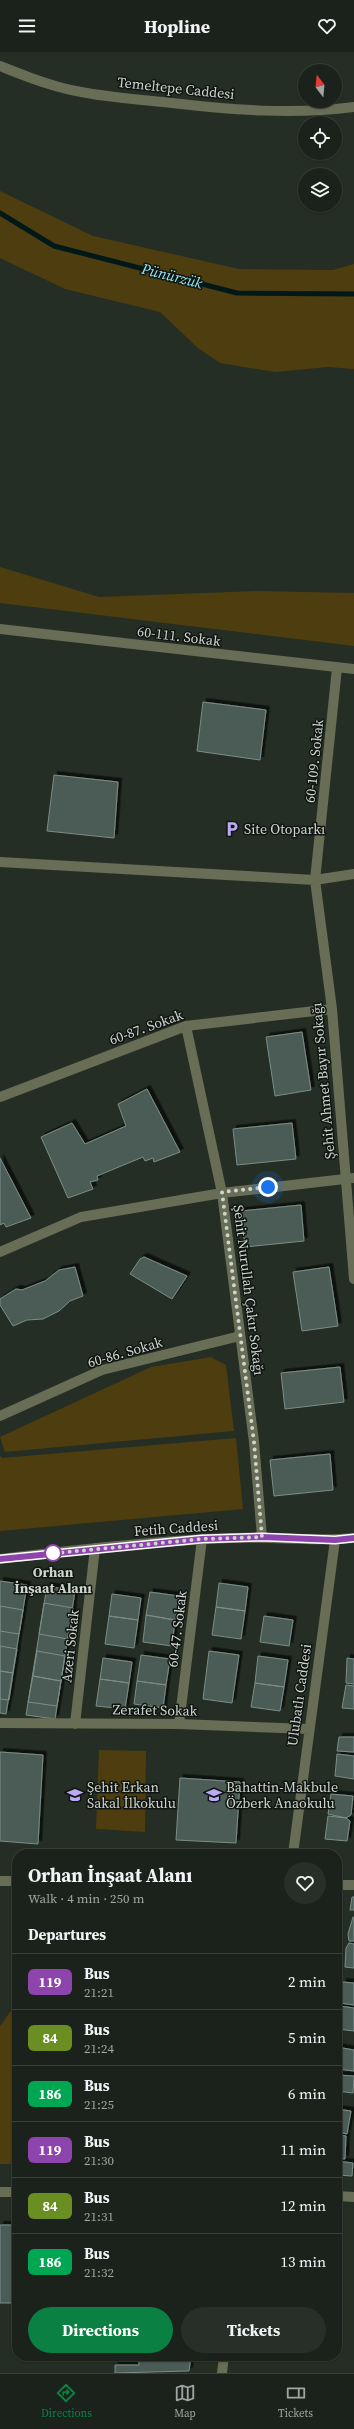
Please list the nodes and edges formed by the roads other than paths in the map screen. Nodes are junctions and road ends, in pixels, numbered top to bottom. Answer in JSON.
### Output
{"nodes":[{"id":1,"x":0,"y":66,"type":"edge"},
{"id":2,"x":354,"y":107,"type":"edge"},
{"id":3,"x":0,"y":630,"type":"edge"},
{"id":4,"x":337,"y":668,"type":"junction"},
{"id":5,"x":354,"y":669,"type":"edge"},
{"id":6,"x":0,"y":862,"type":"edge"},
{"id":7,"x":354,"y":874,"type":"edge"},
{"id":8,"x":315,"y":880,"type":"junction"},
{"id":9,"x":332,"y":1009,"type":"junction"},
{"id":10,"x":186,"y":1026,"type":"junction"},
{"id":11,"x":0,"y":1097,"type":"edge"},
{"id":12,"x":350,"y":1178,"type":"edge"},
{"id":13,"x":222,"y":1192,"type":"junction"},
{"id":14,"x":0,"y":1252,"type":"edge"},
{"id":15,"x":354,"y":1279,"type":"edge"},
{"id":16,"x":240,"y":1336,"type":"junction"},
{"id":17,"x":0,"y":1416,"type":"edge"},
{"id":18,"x":262,"y":1537,"type":"junction"},
{"id":19,"x":354,"y":1538,"type":"edge"},
{"id":20,"x":202,"y":1539,"type":"junction"},
{"id":21,"x":335,"y":1540,"type":"junction"},
{"id":22,"x":95,"y":1548,"type":"junction"},
{"id":23,"x":0,"y":1559,"type":"edge"},
{"id":24,"x":0,"y":1723,"type":"edge"},
{"id":25,"x":75,"y":1724,"type":"junction"},
{"id":26,"x":179,"y":1724,"type":"junction"},
{"id":27,"x":309,"y":1729,"type":"junction"},
{"id":28,"x":294,"y":1849,"type":"edge"},
{"id":29,"x":0,"y":1881,"type":"edge"},
{"id":30,"x":12,"y":1881,"type":"edge"},
{"id":31,"x":342,"y":1885,"type":"edge"},
{"id":32,"x":354,"y":1885,"type":"edge"},
{"id":33,"x":0,"y":2192,"type":"edge"},
{"id":34,"x":12,"y":2192,"type":"edge"},
{"id":35,"x":342,"y":2196,"type":"edge"},
{"id":36,"x":354,"y":2197,"type":"edge"},
{"id":37,"x":223,"y":2361,"type":"edge"},
{"id":38,"x":222,"y":2373,"type":"edge"}],
"edges":[{"from":1,"to":2,"type":"street","name":"Temeltepe Caddesi"},
{"from":3,"to":4,"type":"street","name":"60-111. Sokak"},
{"from":4,"to":5,"type":"street","name":"60-111. Sokak"},
{"from":4,"to":8,"type":"street","name":"60-109. Sokak"},
{"from":6,"to":8,"type":"street"},
{"from":7,"to":8,"type":"street"},
{"from":8,"to":9,"type":"street","name":"Şehit Ahmet Bayır Sokağı"},
{"from":9,"to":10,"type":"street","name":"60-87. Sokak"},
{"from":9,"to":12,"type":"street","name":"Şehit Ahmet Bayır Sokağı"},
{"from":10,"to":11,"type":"street","name":"60-87. Sokak"},
{"from":10,"to":13,"type":"street","name":"Şehit Nurullah Çakır Sokağı"},
{"from":12,"to":13,"type":"street"},
{"from":12,"to":15,"type":"street","name":"Şehit Ahmet Bayır Sokağı"},
{"from":13,"to":14,"type":"street"},
{"from":13,"to":16,"type":"street","name":"Şehit Nurullah Çakır Sokağı"},
{"from":16,"to":17,"type":"street","name":"60-86. Sokak"},
{"from":16,"to":18,"type":"street","name":"Şehit Nurullah Çakır Sokağı"},
{"from":18,"to":20,"type":"street","name":"Fetih Caddesi"},
{"from":18,"to":21,"type":"street","name":"Fetih Caddesi"},
{"from":19,"to":21,"type":"street","name":"Fetih Caddesi"},
{"from":20,"to":22,"type":"street","name":"Fetih Caddesi"},
{"from":20,"to":26,"type":"street","name":"60-47. Sokak"},
{"from":21,"to":27,"type":"street","name":"Ulubatlı Caddesi"},
{"from":22,"to":23,"type":"street","name":"Fetih Caddesi"},
{"from":22,"to":25,"type":"street","name":"Azeri Sokak"},
{"from":24,"to":25,"type":"street","name":"Zerafet Sokak"},
{"from":25,"to":26,"type":"street","name":"Zerafet Sokak"},
{"from":26,"to":27,"type":"street","name":"Zerafet Sokak"},
{"from":27,"to":28,"type":"street","name":"Ulubatlı Caddesi"},
{"from":29,"to":30,"type":"street"},
{"from":31,"to":32,"type":"street"},
{"from":33,"to":34,"type":"street"},
{"from":35,"to":36,"type":"street"},
{"from":37,"to":38,"type":"street"}]}
